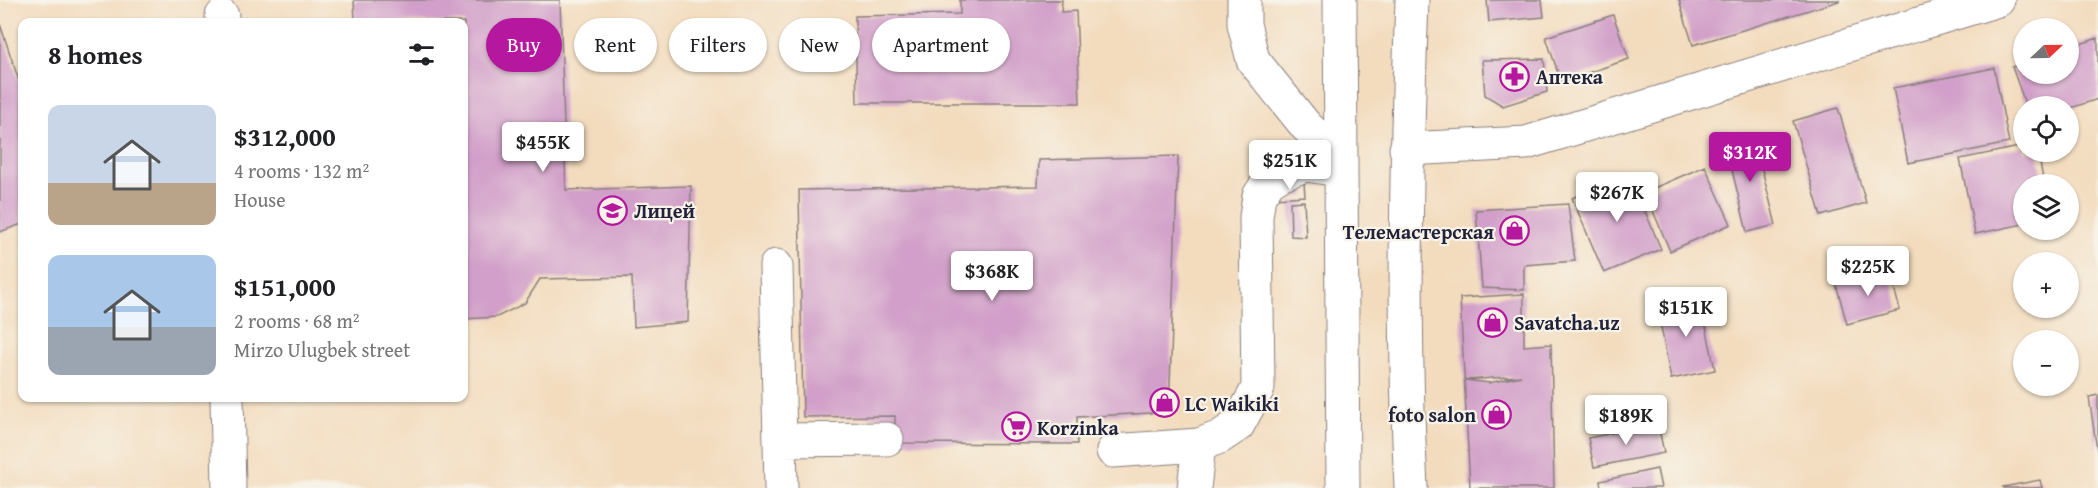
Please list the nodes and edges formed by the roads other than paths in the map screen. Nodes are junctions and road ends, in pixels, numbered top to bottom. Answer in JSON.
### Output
{"nodes":[{"id":1,"x":1244,"y":0,"type":"edge"},
{"id":2,"x":1340,"y":0,"type":"edge"},
{"id":3,"x":1412,"y":0,"type":"edge"},
{"id":4,"x":1998,"y":0,"type":"edge"},
{"id":5,"x":1406,"y":149,"type":"junction"},
{"id":6,"x":1339,"y":164,"type":"junction"},
{"id":7,"x":776,"y":266,"type":"dead end"},
{"id":8,"x":227,"y":402,"type":"edge"},
{"id":9,"x":887,"y":439,"type":"dead end"},
{"id":10,"x":780,"y":440,"type":"junction"},
{"id":11,"x":1199,"y":446,"type":"junction"},
{"id":12,"x":1113,"y":451,"type":"dead end"},
{"id":13,"x":229,"y":488,"type":"edge"},
{"id":14,"x":781,"y":488,"type":"edge"},
{"id":15,"x":1194,"y":488,"type":"edge"},
{"id":16,"x":1343,"y":488,"type":"edge"},
{"id":17,"x":1411,"y":488,"type":"edge"}],
"edges":[{"from":1,"to":6,"type":"main road"},
{"from":2,"to":6,"type":"main road"},
{"from":3,"to":5,"type":"main road"},
{"from":4,"to":5,"type":"main road"},
{"from":5,"to":17,"type":"main road"},
{"from":6,"to":11,"type":"main road"},
{"from":6,"to":16,"type":"main road"},
{"from":7,"to":10,"type":"main road"},
{"from":8,"to":13,"type":"main road"},
{"from":9,"to":10,"type":"main road"},
{"from":10,"to":14,"type":"main road"},
{"from":11,"to":12,"type":"main road"},
{"from":11,"to":15,"type":"main road"}]}
